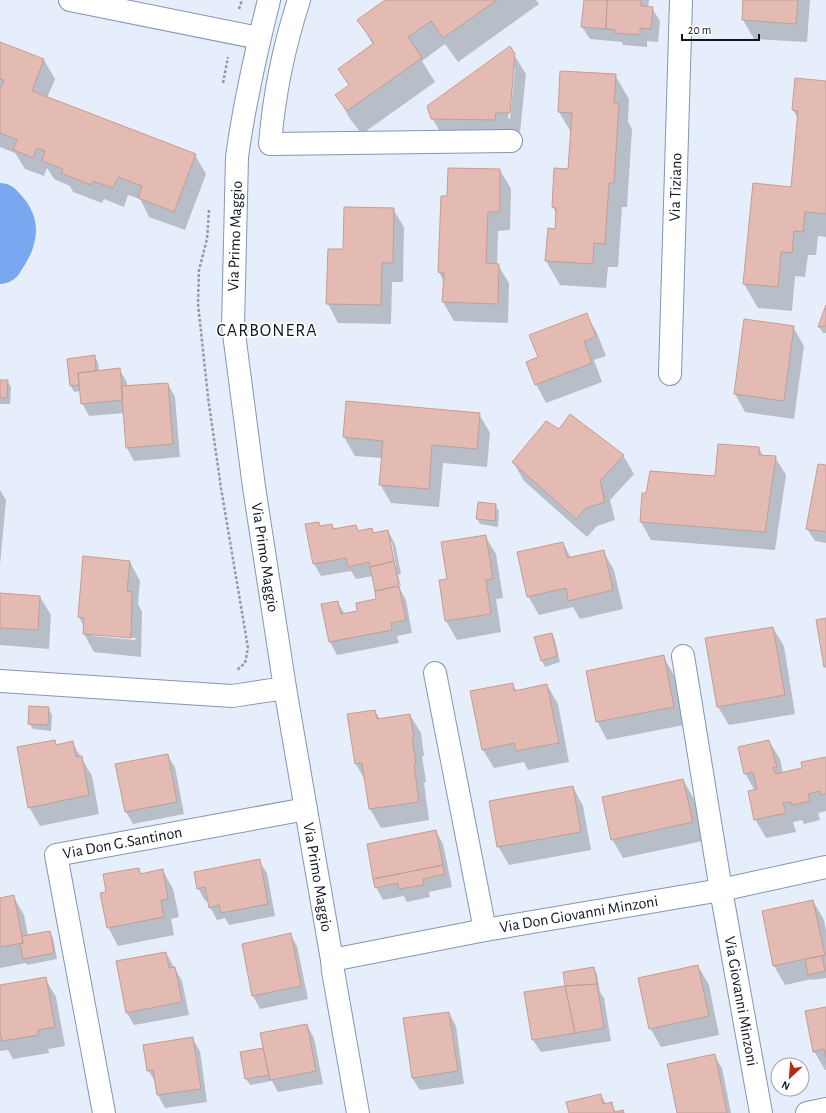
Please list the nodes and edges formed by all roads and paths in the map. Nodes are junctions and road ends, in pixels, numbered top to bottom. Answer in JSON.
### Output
{"nodes":[{"id":1,"x":70,"y":0,"type":"edge"},
{"id":2,"x":269,"y":0,"type":"edge"},
{"id":3,"x":299,"y":0,"type":"edge"},
{"id":4,"x":681,"y":0,"type":"edge"},
{"id":5,"x":259,"y":38,"type":"junction"},
{"id":6,"x":512,"y":142,"type":"dead end"},
{"id":7,"x":670,"y":374,"type":"dead end"},
{"id":8,"x":682,"y":656,"type":"dead end"},
{"id":9,"x":435,"y":673,"type":"dead end"},
{"id":10,"x":0,"y":681,"type":"edge"},
{"id":11,"x":285,"y":688,"type":"junction"},
{"id":12,"x":306,"y":810,"type":"junction"},
{"id":13,"x":826,"y":867,"type":"edge"},
{"id":14,"x":721,"y":890,"type":"junction"},
{"id":15,"x":485,"y":930,"type":"junction"},
{"id":16,"x":332,"y":960,"type":"junction"},
{"id":17,"x":826,"y":1109,"type":"edge"},
{"id":18,"x":104,"y":1113,"type":"edge"},
{"id":19,"x":358,"y":1113,"type":"edge"},
{"id":20,"x":761,"y":1113,"type":"edge"},
{"id":21,"x":807,"y":1113,"type":"edge"}],
"edges":[{"from":1,"to":5,"type":"street"},
{"from":2,"to":5,"type":"street","name":"Via Primo Maggio"},
{"from":3,"to":6,"type":"street"},
{"from":4,"to":7,"type":"street","name":"Via Tiziano"},
{"from":5,"to":11,"type":"street","name":"Via Primo Maggio"},
{"from":8,"to":14,"type":"street","name":"Via Giovanni Minzoni"},
{"from":9,"to":15,"type":"street"},
{"from":10,"to":11,"type":"street"},
{"from":11,"to":12,"type":"street","name":"Via Primo Maggio"},
{"from":12,"to":16,"type":"street","name":"Via Primo Maggio"},
{"from":12,"to":18,"type":"street","name":"Via Don G.Santinon"},
{"from":13,"to":14,"type":"street","name":"Via Don Giovanni Minzoni"},
{"from":14,"to":15,"type":"street","name":"Via Don Giovanni Minzoni"},
{"from":14,"to":20,"type":"street","name":"Via Giovanni Minzoni"},
{"from":15,"to":16,"type":"street","name":"Via Don Giovanni Minzoni"},
{"from":16,"to":19,"type":"street","name":"Via Primo Maggio"},
{"from":17,"to":21,"type":"street"}]}
